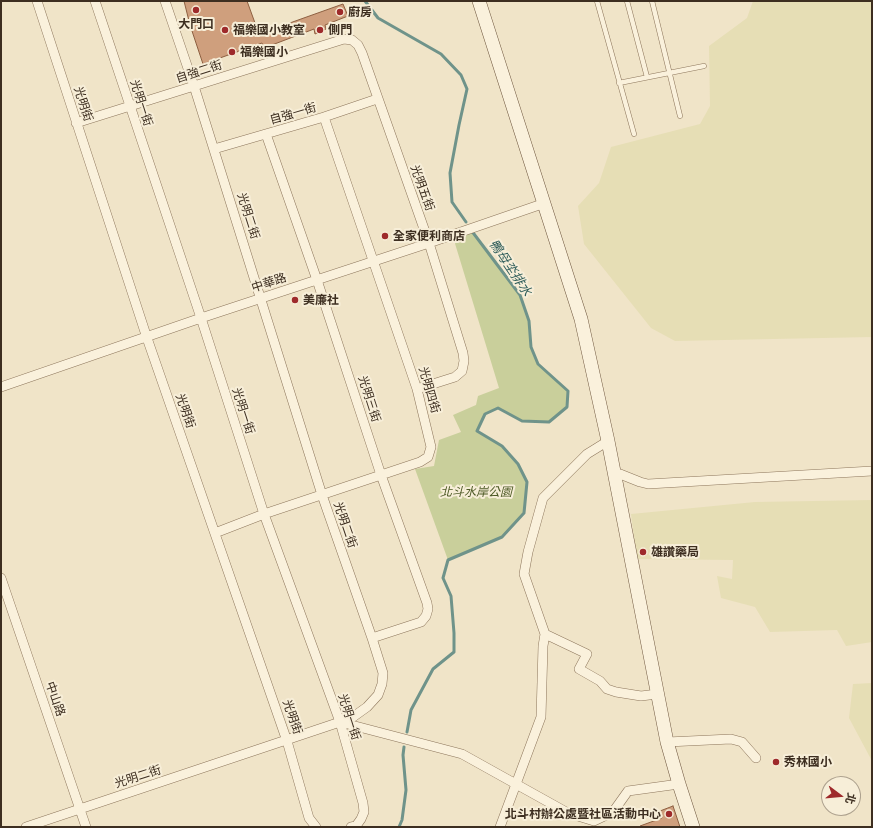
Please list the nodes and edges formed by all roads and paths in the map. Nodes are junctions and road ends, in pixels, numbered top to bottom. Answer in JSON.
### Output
{"nodes":[{"id":1,"x":37,"y":1,"type":"edge"},
{"id":2,"x":95,"y":1,"type":"edge"},
{"id":3,"x":165,"y":1,"type":"edge"},
{"id":4,"x":479,"y":1,"type":"edge"},
{"id":5,"x":597,"y":1,"type":"edge"},
{"id":6,"x":627,"y":1,"type":"edge"},
{"id":7,"x":652,"y":1,"type":"edge"},
{"id":8,"x":352,"y":40,"type":"joint"},
{"id":9,"x":704,"y":66,"type":"dead end"},
{"id":10,"x":670,"y":73,"type":"junction"},
{"id":11,"x":647,"y":77,"type":"junction"},
{"id":12,"x":619,"y":83,"type":"junction"},
{"id":13,"x":194,"y":86,"type":"junction"},
{"id":14,"x":377,"y":98,"type":"junction"},
{"id":15,"x":129,"y":107,"type":"junction"},
{"id":16,"x":680,"y":116,"type":"dead end"},
{"id":17,"x":324,"y":117,"type":"junction"},
{"id":18,"x":76,"y":123,"type":"junction"},
{"id":19,"x":266,"y":134,"type":"junction"},
{"id":20,"x":634,"y":134,"type":"dead end"},
{"id":21,"x":214,"y":149,"type":"junction"},
{"id":22,"x":544,"y":204,"type":"junction"},
{"id":23,"x":429,"y":243,"type":"junction"},
{"id":24,"x":373,"y":262,"type":"junction"},
{"id":25,"x":317,"y":280,"type":"junction"},
{"id":26,"x":261,"y":298,"type":"junction"},
{"id":27,"x":201,"y":318,"type":"junction"},
{"id":28,"x":147,"y":338,"type":"junction"},
{"id":29,"x":1,"y":387,"type":"edge"},
{"id":30,"x":418,"y":389,"type":"junction"},
{"id":31,"x":608,"y":441,"type":"junction"},
{"id":32,"x":872,"y":471,"type":"edge"},
{"id":33,"x":381,"y":475,"type":"junction"},
{"id":34,"x":614,"y":475,"type":"junction"},
{"id":35,"x":322,"y":495,"type":"junction"},
{"id":36,"x":264,"y":514,"type":"junction"},
{"id":37,"x":215,"y":533,"type":"junction"},
{"id":38,"x":1,"y":578,"type":"edge"},
{"id":39,"x":545,"y":634,"type":"junction"},
{"id":40,"x":372,"y":638,"type":"junction"},
{"id":41,"x":657,"y":694,"type":"junction"},
{"id":42,"x":340,"y":722,"type":"junction"},
{"id":43,"x":287,"y":741,"type":"junction"},
{"id":44,"x":666,"y":742,"type":"junction"},
{"id":45,"x":756,"y":758,"type":"dead end"},
{"id":46,"x":515,"y":784,"type":"junction"},
{"id":47,"x":678,"y":784,"type":"junction"},
{"id":48,"x":80,"y":808,"type":"junction"},
{"id":49,"x":353,"y":826,"type":"edge"},
{"id":50,"x":26,"y":827,"type":"edge"},
{"id":51,"x":86,"y":827,"type":"edge"},
{"id":52,"x":316,"y":827,"type":"edge"},
{"id":53,"x":500,"y":827,"type":"edge"},
{"id":54,"x":693,"y":827,"type":"edge"}],
"edges":[{"from":1,"to":18,"type":"street","name":"光明街"},
{"from":2,"to":15,"type":"street","name":"光明一街"},
{"from":3,"to":13,"type":"street","name":"光明二街"},
{"from":4,"to":22,"type":"main road"},
{"from":5,"to":12,"type":"lane"},
{"from":6,"to":11,"type":"lane"},
{"from":7,"to":10,"type":"lane"},
{"from":8,"to":13,"type":"street","name":"自強二街"},
{"from":8,"to":14,"type":"street","name":"光明五街"},
{"from":9,"to":10,"type":"lane"},
{"from":10,"to":11,"type":"lane"},
{"from":10,"to":16,"type":"lane"},
{"from":11,"to":12,"type":"lane"},
{"from":12,"to":20,"type":"lane"},
{"from":13,"to":15,"type":"street","name":"自強二街"},
{"from":13,"to":21,"type":"street","name":"光明二街"},
{"from":14,"to":17,"type":"street","name":"自強一街"},
{"from":14,"to":23,"type":"street","name":"光明五街"},
{"from":15,"to":18,"type":"street","name":"自強二街"},
{"from":15,"to":27,"type":"street","name":"光明一街"},
{"from":17,"to":19,"type":"street","name":"自強一街"},
{"from":17,"to":24,"type":"street","name":"光明四街"},
{"from":18,"to":28,"type":"street","name":"光明街"},
{"from":19,"to":21,"type":"street","name":"自強一街"},
{"from":19,"to":25,"type":"street","name":"光明三街"},
{"from":21,"to":26,"type":"street","name":"光明二街"},
{"from":22,"to":23,"type":"street","name":"中華路"},
{"from":22,"to":31,"type":"main road"},
{"from":23,"to":24,"type":"street","name":"中華路"},
{"from":23,"to":30,"type":"street","name":"光明五街"},
{"from":24,"to":25,"type":"street","name":"中華路"},
{"from":24,"to":30,"type":"street","name":"光明四街"},
{"from":25,"to":26,"type":"street","name":"中華路"},
{"from":25,"to":33,"type":"street","name":"光明三街"},
{"from":26,"to":27,"type":"street","name":"中華路"},
{"from":26,"to":35,"type":"street","name":"光明二街"},
{"from":27,"to":28,"type":"street","name":"中華路"},
{"from":27,"to":36,"type":"street","name":"光明一街"},
{"from":28,"to":29,"type":"street","name":"中華路"},
{"from":28,"to":37,"type":"street","name":"光明街"},
{"from":30,"to":33,"type":"street","name":"光明四街"},
{"from":31,"to":34,"type":"main road"},
{"from":31,"to":39,"type":"street"},
{"from":32,"to":34,"type":"street"},
{"from":33,"to":35,"type":"street","name":"光明四街"},
{"from":33,"to":40,"type":"street","name":"光明三街"},
{"from":34,"to":41,"type":"main road"},
{"from":35,"to":36,"type":"street","name":"光明四街"},
{"from":35,"to":40,"type":"street","name":"光明二街"},
{"from":36,"to":37,"type":"street","name":"光明四街"},
{"from":36,"to":42,"type":"street","name":"光明一街"},
{"from":37,"to":43,"type":"street","name":"光明街"},
{"from":38,"to":48,"type":"street","name":"中山路"},
{"from":39,"to":41,"type":"street"},
{"from":39,"to":46,"type":"street"},
{"from":40,"to":42,"type":"street","name":"光明二街"},
{"from":41,"to":44,"type":"main road"},
{"from":42,"to":43,"type":"street","name":"光明二街"},
{"from":42,"to":46,"type":"street"},
{"from":42,"to":49,"type":"street","name":"光明一街"},
{"from":43,"to":48,"type":"street","name":"光明二街"},
{"from":43,"to":52,"type":"street","name":"光明街"},
{"from":44,"to":45,"type":"street"},
{"from":44,"to":47,"type":"main road"},
{"from":46,"to":47,"type":"street"},
{"from":46,"to":53,"type":"street"},
{"from":47,"to":54,"type":"main road"},
{"from":48,"to":50,"type":"street","name":"光明二街"},
{"from":48,"to":51,"type":"street","name":"中山路"}]}
